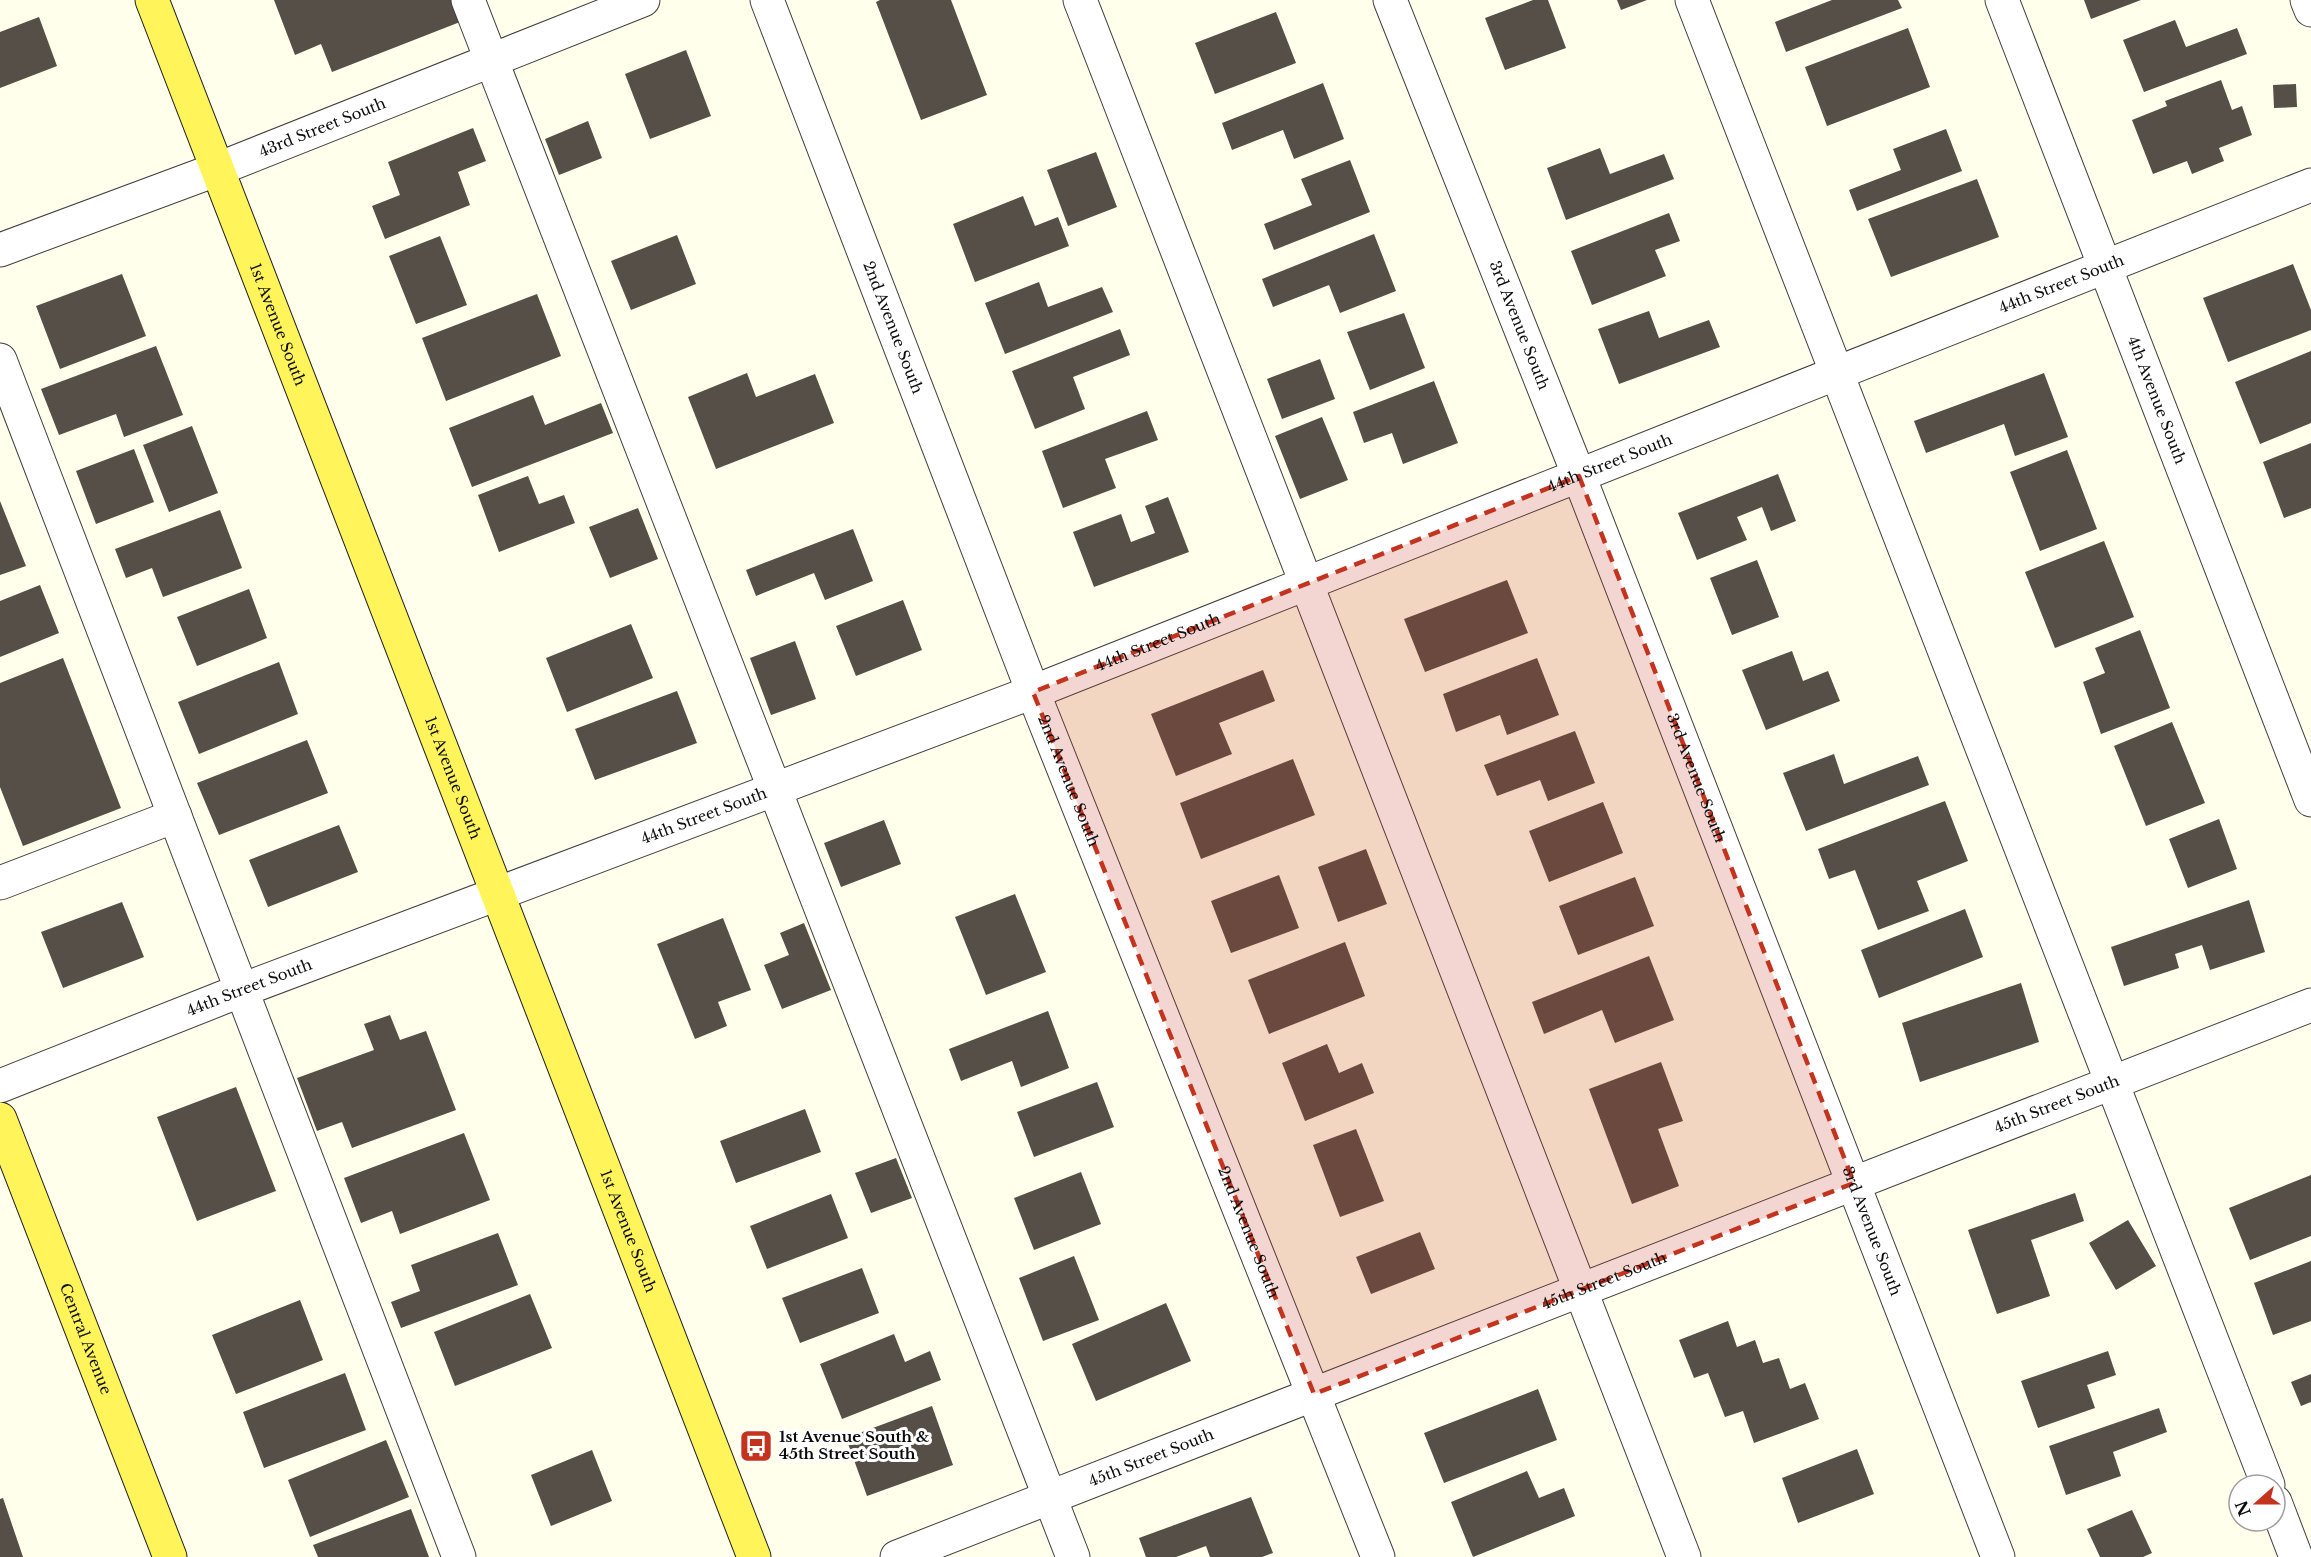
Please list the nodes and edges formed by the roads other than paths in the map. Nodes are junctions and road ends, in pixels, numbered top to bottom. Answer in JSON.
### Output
{"nodes":[{"id":1,"x":152,"y":0,"type":"edge"},
{"id":2,"x":468,"y":0,"type":"edge"},
{"id":3,"x":643,"y":0,"type":"edge"},
{"id":4,"x":767,"y":0,"type":"edge"},
{"id":5,"x":1080,"y":0,"type":"edge"},
{"id":6,"x":1390,"y":0,"type":"edge"},
{"id":7,"x":1692,"y":0,"type":"edge"},
{"id":8,"x":2002,"y":0,"type":"edge"},
{"id":9,"x":2307,"y":0,"type":"edge"},
{"id":10,"x":2311,"y":10,"type":"edge"},
{"id":11,"x":492,"y":60,"type":"junction"},
{"id":12,"x":218,"y":169,"type":"junction"},
{"id":13,"x":2311,"y":185,"type":"edge"},
{"id":14,"x":0,"y":250,"type":"edge"},
{"id":15,"x":2105,"y":267,"type":"junction"},
{"id":16,"x":0,"y":360,"type":"edge"},
{"id":17,"x":1837,"y":373,"type":"junction"},
{"id":18,"x":1579,"y":476,"type":"junction"},
{"id":19,"x":1306,"y":584,"type":"junction"},
{"id":20,"x":1033,"y":692,"type":"junction"},
{"id":21,"x":775,"y":789,"type":"junction"},
{"id":22,"x":2311,"y":800,"type":"edge"},
{"id":23,"x":175,"y":816,"type":"junction"},
{"id":24,"x":0,"y":883,"type":"edge"},
{"id":25,"x":499,"y":894,"type":"junction"},
{"id":26,"x":242,"y":990,"type":"junction"},
{"id":27,"x":2311,"y":1005,"type":"edge"},
{"id":28,"x":2112,"y":1083,"type":"junction"},
{"id":29,"x":0,"y":1086,"type":"edge"},
{"id":30,"x":0,"y":1119,"type":"edge"},
{"id":31,"x":1854,"y":1183,"type":"junction"},
{"id":32,"x":1580,"y":1290,"type":"junction"},
{"id":33,"x":1314,"y":1394,"type":"junction"},
{"id":34,"x":2263,"y":1473,"type":"edge"},
{"id":35,"x":1050,"y":1497,"type":"junction"},
{"id":36,"x":2287,"y":1533,"type":"edge"},
{"id":37,"x":170,"y":1557,"type":"edge"},
{"id":38,"x":459,"y":1557,"type":"edge"},
{"id":39,"x":754,"y":1557,"type":"edge"},
{"id":40,"x":897,"y":1557,"type":"edge"},
{"id":41,"x":1073,"y":1557,"type":"edge"},
{"id":42,"x":1378,"y":1557,"type":"edge"},
{"id":43,"x":1684,"y":1557,"type":"edge"},
{"id":44,"x":1998,"y":1557,"type":"edge"},
{"id":45,"x":2296,"y":1557,"type":"edge"}],
"edges":[{"from":1,"to":12,"type":"main road","name":"1st Avenue South"},
{"from":2,"to":11,"type":"street"},
{"from":3,"to":11,"type":"street","name":"43rd Street South"},
{"from":4,"to":20,"type":"street","name":"2nd Avenue South"},
{"from":5,"to":19,"type":"street"},
{"from":6,"to":18,"type":"street","name":"3rd Avenue South"},
{"from":7,"to":17,"type":"street"},
{"from":8,"to":15,"type":"street","name":"4th Avenue South"},
{"from":9,"to":10,"type":"street"},
{"from":11,"to":12,"type":"street","name":"43rd Street South"},
{"from":11,"to":21,"type":"street"},
{"from":12,"to":14,"type":"street","name":"43rd Street South"},
{"from":12,"to":25,"type":"main road","name":"1st Avenue South"},
{"from":13,"to":15,"type":"street","name":"44th Street South"},
{"from":15,"to":17,"type":"street","name":"44th Street South"},
{"from":15,"to":22,"type":"street","name":"4th Avenue South"},
{"from":16,"to":23,"type":"street"},
{"from":17,"to":18,"type":"street","name":"44th Street South"},
{"from":17,"to":28,"type":"street"},
{"from":18,"to":19,"type":"street","name":"44th Street South"},
{"from":18,"to":31,"type":"street","name":"3rd Avenue South"},
{"from":19,"to":20,"type":"street","name":"44th Street South"},
{"from":19,"to":32,"type":"street"},
{"from":20,"to":21,"type":"street","name":"44th Street South"},
{"from":20,"to":33,"type":"street","name":"2nd Avenue South"},
{"from":21,"to":25,"type":"street","name":"44th Street South"},
{"from":21,"to":35,"type":"street"},
{"from":23,"to":24,"type":"street"},
{"from":23,"to":26,"type":"street"},
{"from":25,"to":26,"type":"street","name":"44th Street South"},
{"from":25,"to":39,"type":"main road","name":"1st Avenue South"},
{"from":26,"to":29,"type":"street","name":"44th Street South"},
{"from":26,"to":38,"type":"street"},
{"from":27,"to":28,"type":"street","name":"45th Street South"},
{"from":28,"to":31,"type":"street","name":"45th Street South"},
{"from":28,"to":34,"type":"street"},
{"from":30,"to":37,"type":"main road","name":"Central Avenue"},
{"from":31,"to":32,"type":"street","name":"45th Street South"},
{"from":31,"to":44,"type":"street","name":"3rd Avenue South"},
{"from":32,"to":33,"type":"street","name":"45th Street South"},
{"from":32,"to":43,"type":"street"},
{"from":33,"to":35,"type":"street","name":"45th Street South"},
{"from":33,"to":42,"type":"street","name":"2nd Avenue South"},
{"from":35,"to":40,"type":"street","name":"45th Street South"},
{"from":35,"to":41,"type":"street"},
{"from":36,"to":45,"type":"street"}]}
